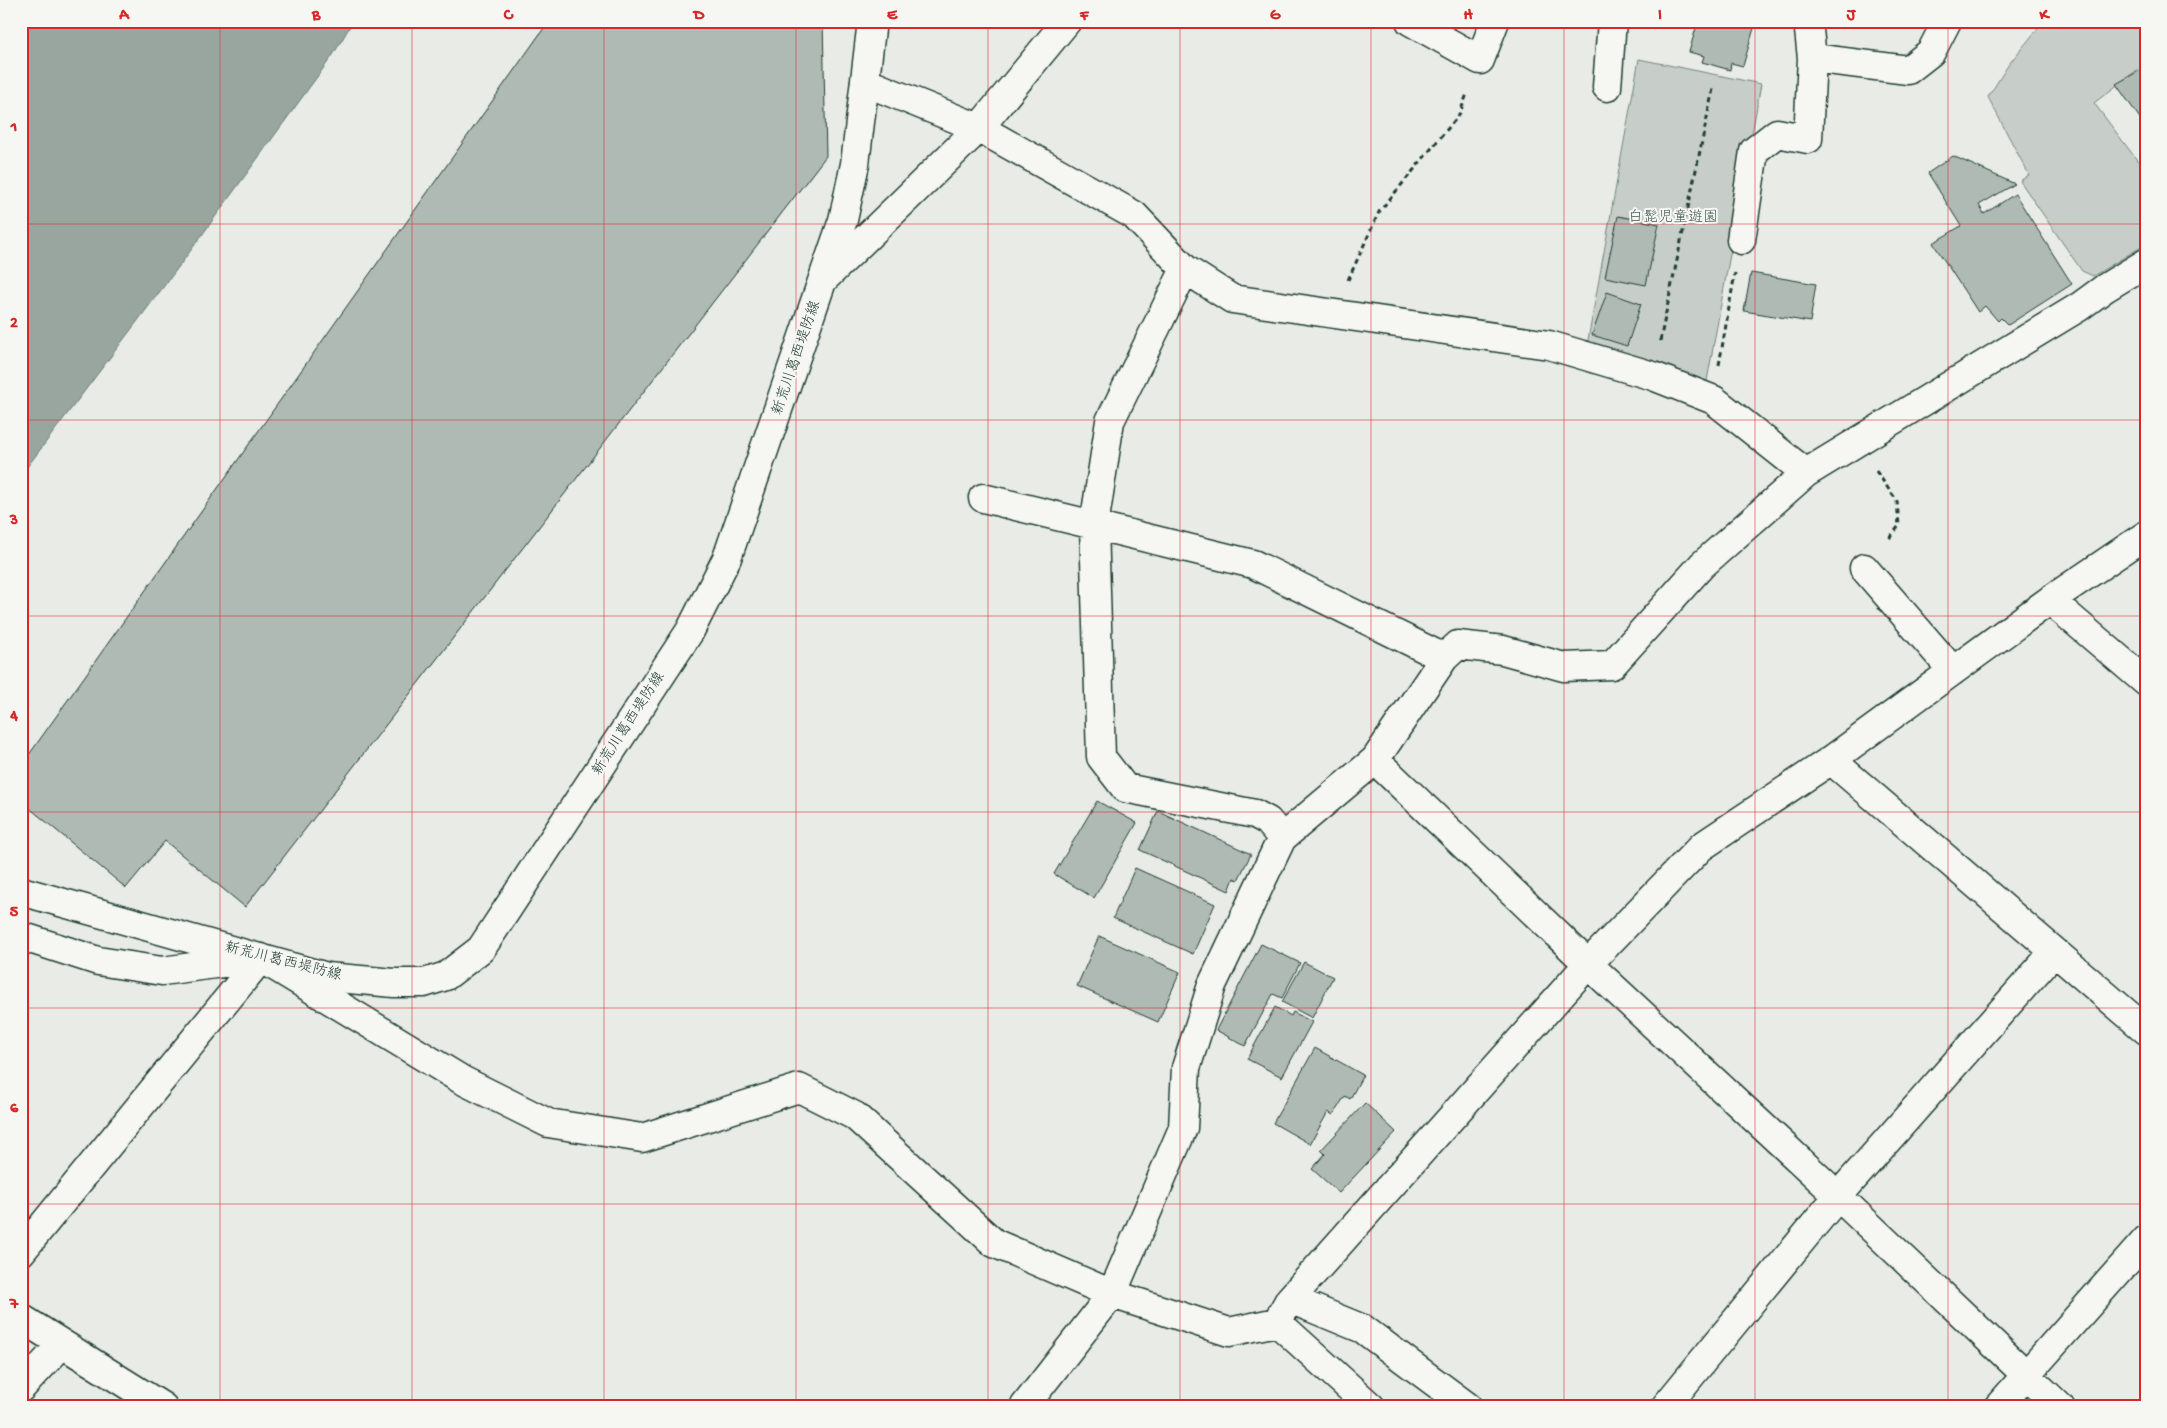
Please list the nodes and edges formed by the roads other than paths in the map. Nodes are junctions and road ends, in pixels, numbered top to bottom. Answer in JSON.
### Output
{"nodes":[{"id":1,"x":872,"y":21,"type":"edge"},
{"id":2,"x":1067,"y":21,"type":"edge"},
{"id":3,"x":1410,"y":21,"type":"edge"},
{"id":4,"x":1495,"y":21,"type":"edge"},
{"id":5,"x":1612,"y":21,"type":"edge"},
{"id":6,"x":1808,"y":21,"type":"edge"},
{"id":7,"x":1947,"y":21,"type":"edge"},
{"id":8,"x":1812,"y":58,"type":"junction"},
{"id":9,"x":865,"y":82,"type":"junction"},
{"id":10,"x":1606,"y":87,"type":"dead end"},
{"id":11,"x":979,"y":128,"type":"junction"},
{"id":12,"x":1740,"y":240,"type":"road end"},
{"id":13,"x":2146,"y":263,"type":"edge"},
{"id":14,"x":1185,"y":269,"type":"junction"},
{"id":15,"x":825,"y":278,"type":"junction"},
{"id":16,"x":1806,"y":473,"type":"junction"},
{"id":17,"x":984,"y":498,"type":"dead end"},
{"id":18,"x":1094,"y":526,"type":"junction"},
{"id":19,"x":2146,"y":535,"type":"edge"},
{"id":20,"x":1864,"y":568,"type":"road end"},
{"id":21,"x":2050,"y":600,"type":"junction"},
{"id":22,"x":1444,"y":658,"type":"junction"},
{"id":23,"x":1952,"y":671,"type":"junction"},
{"id":24,"x":2146,"y":682,"type":"edge"},
{"id":25,"x":1375,"y":760,"type":"junction"},
{"id":26,"x":1831,"y":760,"type":"junction"},
{"id":27,"x":1282,"y":838,"type":"junction"},
{"id":28,"x":21,"y":891,"type":"edge"},
{"id":29,"x":21,"y":936,"type":"edge"},
{"id":30,"x":2054,"y":952,"type":"junction"},
{"id":31,"x":261,"y":958,"type":"junction"},
{"id":32,"x":1588,"y":964,"type":"junction"},
{"id":33,"x":2146,"y":1030,"type":"edge"},
{"id":34,"x":1838,"y":1196,"type":"junction"},
{"id":35,"x":2146,"y":1240,"type":"edge"},
{"id":36,"x":21,"y":1252,"type":"edge"},
{"id":37,"x":1112,"y":1294,"type":"junction"},
{"id":38,"x":1283,"y":1310,"type":"junction"},
{"id":39,"x":21,"y":1318,"type":"edge"},
{"id":40,"x":62,"y":1344,"type":"junction"},
{"id":41,"x":2025,"y":1375,"type":"junction"},
{"id":42,"x":21,"y":1388,"type":"edge"},
{"id":43,"x":163,"y":1407,"type":"edge"},
{"id":44,"x":1024,"y":1407,"type":"edge"},
{"id":45,"x":1371,"y":1407,"type":"edge"},
{"id":46,"x":1468,"y":1407,"type":"edge"},
{"id":47,"x":1665,"y":1407,"type":"edge"},
{"id":48,"x":1998,"y":1407,"type":"edge"},
{"id":49,"x":2060,"y":1407,"type":"edge"}],
"edges":[{"from":1,"to":9,"type":"street","name":"新荒川葛西堤防線"},
{"from":2,"to":11,"type":"street"},
{"from":3,"to":4,"type":"street"},
{"from":5,"to":10,"type":"street"},
{"from":6,"to":8,"type":"street"},
{"from":7,"to":8,"type":"street"},
{"from":8,"to":12,"type":"street"},
{"from":9,"to":11,"type":"street"},
{"from":9,"to":15,"type":"street","name":"新荒川葛西堤防線"},
{"from":11,"to":14,"type":"street"},
{"from":11,"to":15,"type":"street"},
{"from":13,"to":16,"type":"street"},
{"from":14,"to":16,"type":"street"},
{"from":14,"to":18,"type":"street"},
{"from":15,"to":31,"type":"street","name":"新荒川葛西堤防線"},
{"from":16,"to":22,"type":"street"},
{"from":17,"to":18,"type":"street"},
{"from":18,"to":22,"type":"street"},
{"from":18,"to":27,"type":"street"},
{"from":19,"to":21,"type":"street"},
{"from":20,"to":23,"type":"street"},
{"from":21,"to":23,"type":"street"},
{"from":21,"to":24,"type":"street"},
{"from":22,"to":25,"type":"street"},
{"from":23,"to":26,"type":"street"},
{"from":25,"to":27,"type":"street"},
{"from":25,"to":32,"type":"street"},
{"from":26,"to":30,"type":"street"},
{"from":26,"to":32,"type":"street"},
{"from":27,"to":37,"type":"street"},
{"from":28,"to":31,"type":"street","name":"新荒川葛西堤防線"},
{"from":29,"to":31,"type":"street"},
{"from":30,"to":33,"type":"street"},
{"from":30,"to":34,"type":"street"},
{"from":31,"to":36,"type":"street"},
{"from":31,"to":37,"type":"street"},
{"from":32,"to":34,"type":"street"},
{"from":32,"to":38,"type":"street"},
{"from":34,"to":41,"type":"street"},
{"from":34,"to":47,"type":"street"},
{"from":35,"to":41,"type":"street"},
{"from":37,"to":38,"type":"street"},
{"from":37,"to":44,"type":"street"},
{"from":38,"to":45,"type":"street"},
{"from":38,"to":46,"type":"street"},
{"from":39,"to":40,"type":"street"},
{"from":40,"to":42,"type":"street"},
{"from":40,"to":43,"type":"street"},
{"from":41,"to":48,"type":"street"},
{"from":41,"to":49,"type":"street"}]}
